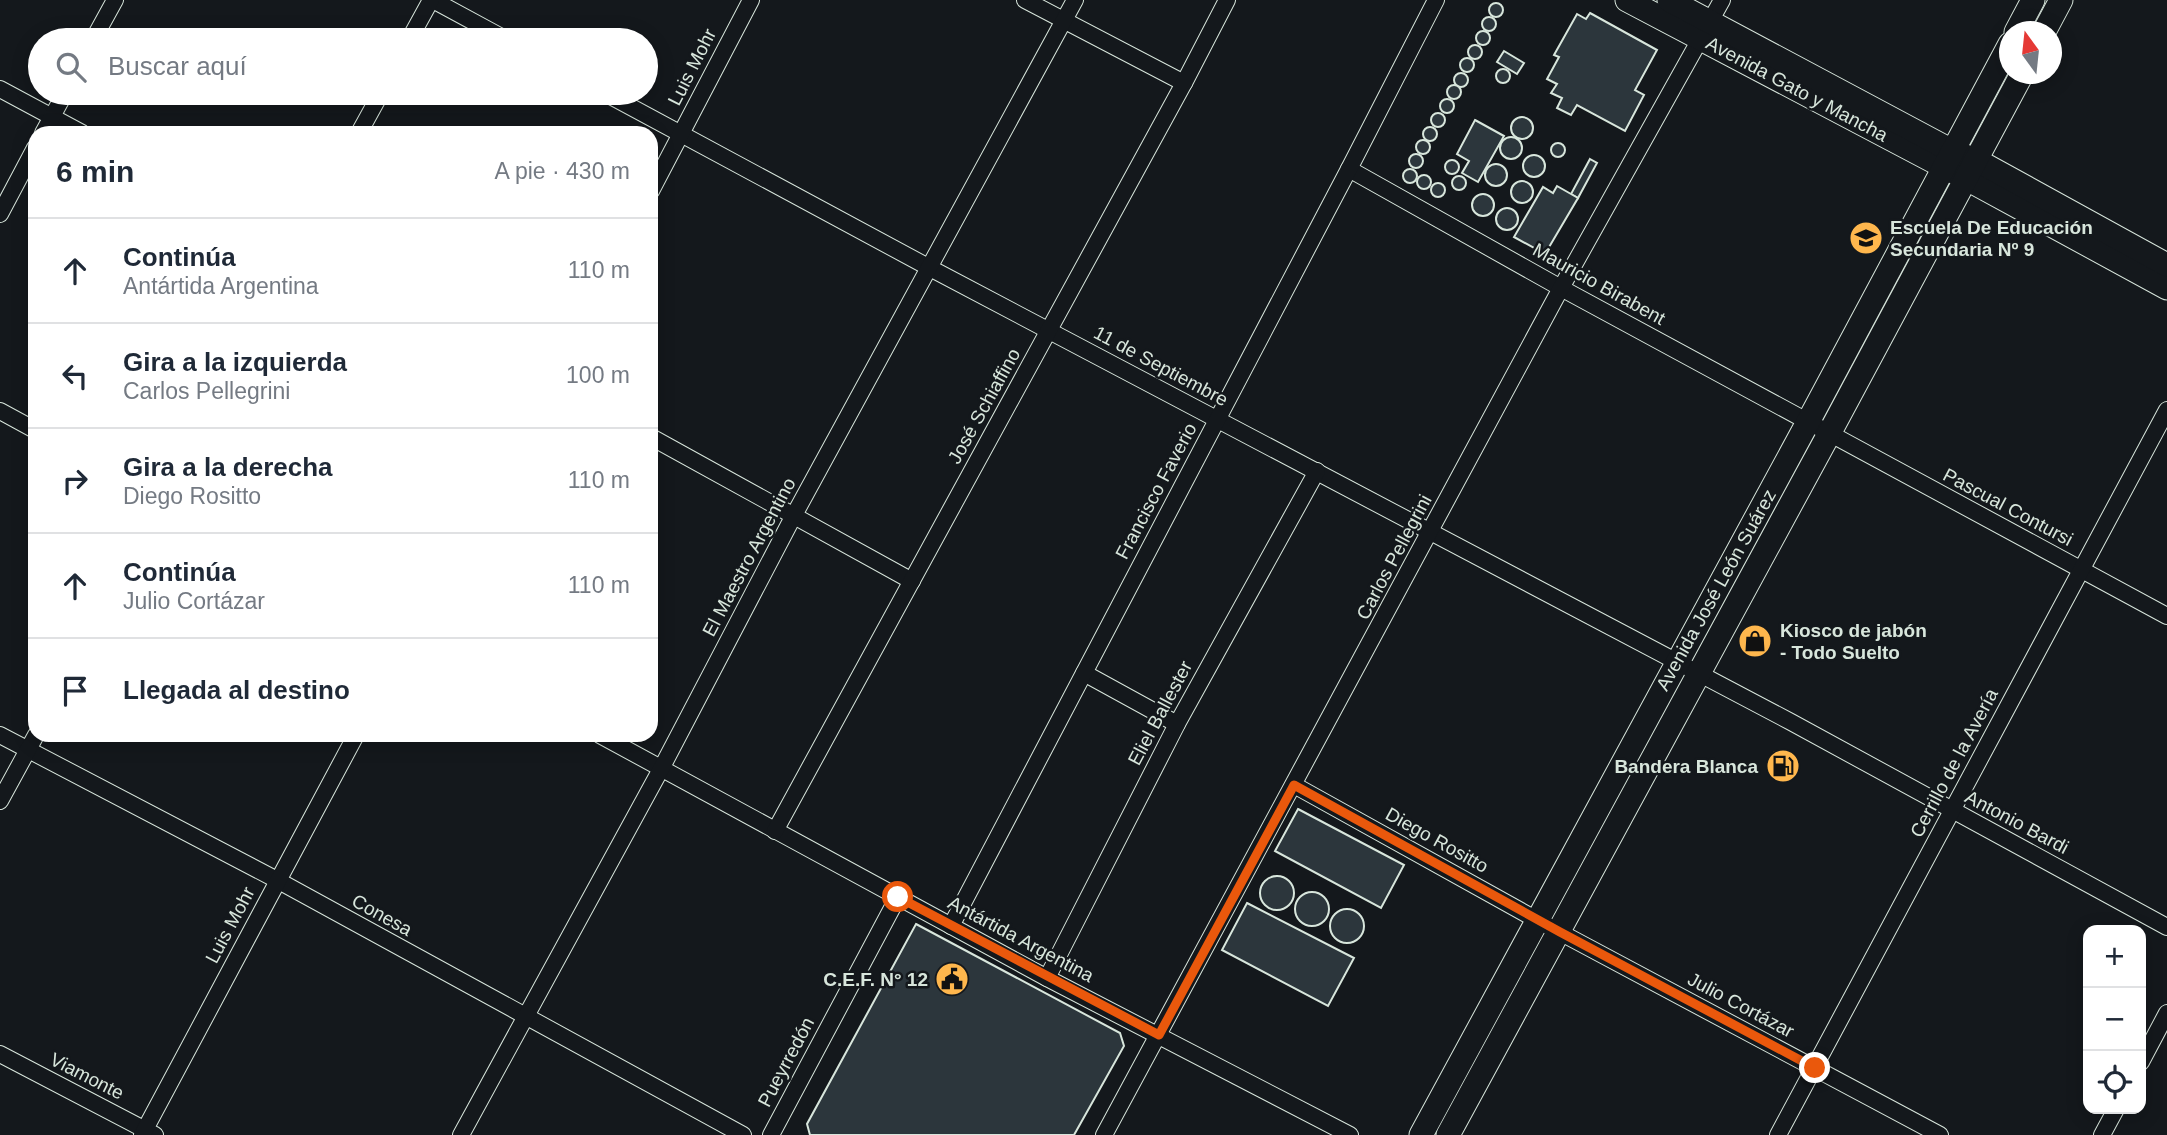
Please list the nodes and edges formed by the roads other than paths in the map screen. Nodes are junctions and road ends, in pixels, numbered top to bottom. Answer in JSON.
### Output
{"nodes":[{"id":1,"x":115,"y":0,"type":"edge"},
{"id":2,"x":432,"y":0,"type":"edge"},
{"id":3,"x":751,"y":0,"type":"edge"},
{"id":4,"x":1025,"y":0,"type":"edge"},
{"id":5,"x":1075,"y":0,"type":"edge"},
{"id":6,"x":1227,"y":0,"type":"edge"},
{"id":7,"x":1436,"y":0,"type":"edge"},
{"id":8,"x":1627,"y":0,"type":"edge"},
{"id":9,"x":1670,"y":0,"type":"edge"},
{"id":10,"x":1722,"y":0,"type":"edge"},
{"id":11,"x":2033,"y":0,"type":"edge"},
{"id":12,"x":2061,"y":0,"type":"edge"},
{"id":13,"x":1064,"y":20,"type":"junction"},
{"id":14,"x":2022,"y":21,"type":"edge"},
{"id":15,"x":2050,"y":21,"type":"edge"},
{"id":16,"x":100,"y":28,"type":"edge"},
{"id":17,"x":416,"y":28,"type":"edge"},
{"id":18,"x":484,"y":28,"type":"edge"},
{"id":19,"x":1705,"y":30,"type":"junction"},
{"id":20,"x":1999,"y":64,"type":"edge"},
{"id":21,"x":1184,"y":83,"type":"junction"},
{"id":22,"x":2017,"y":84,"type":"edge"},
{"id":23,"x":0,"y":89,"type":"edge"},
{"id":24,"x":28,"y":104,"type":"edge"},
{"id":25,"x":30,"y":105,"type":"edge"},
{"id":26,"x":58,"y":105,"type":"edge"},
{"id":27,"x":374,"y":105,"type":"edge"},
{"id":28,"x":628,"y":105,"type":"edge"},
{"id":29,"x":52,"y":117,"type":"junction"},
{"id":30,"x":47,"y":126,"type":"edge"},
{"id":31,"x":69,"y":126,"type":"edge"},
{"id":32,"x":363,"y":126,"type":"edge"},
{"id":33,"x":682,"y":134,"type":"junction"},
{"id":34,"x":1948,"y":159,"type":"junction"},
{"id":35,"x":28,"y":161,"type":"edge"},
{"id":36,"x":1971,"y":169,"type":"junction"},
{"id":37,"x":1349,"y":170,"type":"junction"},
{"id":38,"x":658,"y":178,"type":"edge"},
{"id":39,"x":0,"y":214,"type":"edge"},
{"id":40,"x":2167,"y":265,"type":"edge"},
{"id":41,"x":930,"y":268,"type":"junction"},
{"id":42,"x":1561,"y":288,"type":"junction"},
{"id":43,"x":2167,"y":288,"type":"edge"},
{"id":44,"x":1049,"y":331,"type":"junction"},
{"id":45,"x":2167,"y":410,"type":"edge"},
{"id":46,"x":0,"y":411,"type":"edge"},
{"id":47,"x":1217,"y":419,"type":"junction"},
{"id":48,"x":1808,"y":422,"type":"junction"},
{"id":49,"x":28,"y":426,"type":"edge"},
{"id":50,"x":1829,"y":434,"type":"junction"},
{"id":51,"x":658,"y":441,"type":"edge"},
{"id":52,"x":1317,"y":471,"type":"junction"},
{"id":53,"x":793,"y":517,"type":"junction"},
{"id":54,"x":1431,"y":532,"type":"junction"},
{"id":55,"x":2080,"y":569,"type":"junction"},
{"id":56,"x":912,"y":581,"type":"junction"},
{"id":57,"x":2167,"y":616,"type":"edge"},
{"id":58,"x":1677,"y":663,"type":"junction"},
{"id":59,"x":1084,"y":673,"type":"junction"},
{"id":60,"x":1698,"y":673,"type":"junction"},
{"id":61,"x":1177,"y":724,"type":"junction"},
{"id":62,"x":0,"y":735,"type":"edge"},
{"id":63,"x":28,"y":741,"type":"edge"},
{"id":64,"x":32,"y":742,"type":"edge"},
{"id":65,"x":352,"y":742,"type":"edge"},
{"id":66,"x":613,"y":742,"type":"edge"},
{"id":67,"x":661,"y":769,"type":"junction"},
{"id":68,"x":1294,"y":785,"type":"junction"},
{"id":69,"x":0,"y":802,"type":"edge"},
{"id":70,"x":1953,"y":811,"type":"junction"},
{"id":71,"x":775,"y":831,"type":"junction"},
{"id":72,"x":277,"y":880,"type":"junction"},
{"id":73,"x":898,"y":897,"type":"junction"},
{"id":74,"x":1537,"y":920,"type":"junction"},
{"id":75,"x":951,"y":926,"type":"junction"},
{"id":76,"x":2167,"y":927,"type":"edge"},
{"id":77,"x":1560,"y":932,"type":"junction"},
{"id":78,"x":1047,"y":978,"type":"junction"},
{"id":79,"x":2167,"y":1013,"type":"edge"},
{"id":80,"x":524,"y":1017,"type":"junction"},
{"id":81,"x":1159,"y":1035,"type":"junction"},
{"id":82,"x":2146,"y":1053,"type":"edge"},
{"id":83,"x":0,"y":1054,"type":"edge"},
{"id":84,"x":1815,"y":1068,"type":"junction"},
{"id":85,"x":2113,"y":1114,"type":"edge"},
{"id":86,"x":148,"y":1133,"type":"edge"},
{"id":87,"x":461,"y":1135,"type":"edge"},
{"id":88,"x":743,"y":1135,"type":"edge"},
{"id":89,"x":771,"y":1135,"type":"edge"},
{"id":90,"x":1104,"y":1135,"type":"edge"},
{"id":91,"x":1350,"y":1135,"type":"edge"},
{"id":92,"x":1421,"y":1135,"type":"edge"},
{"id":93,"x":1448,"y":1135,"type":"edge"},
{"id":94,"x":1778,"y":1135,"type":"edge"},
{"id":95,"x":1940,"y":1135,"type":"edge"},
{"id":96,"x":2102,"y":1135,"type":"edge"}],
"edges":[{"from":1,"to":16,"type":"street"},
{"from":2,"to":17,"type":"street"},
{"from":2,"to":18,"type":"street"},
{"from":3,"to":33,"type":"street","name":"Luis Mohr"},
{"from":4,"to":13,"type":"street"},
{"from":5,"to":13,"type":"street","name":"El Maestro Argentino"},
{"from":6,"to":21,"type":"street","name":"José Schiaffino"},
{"from":7,"to":37,"type":"street","name":"Francisco Faverio"},
{"from":8,"to":19,"type":"main road","name":"Avenida Gato y Mancha"},
{"from":9,"to":19,"type":"main road","name":"Avenida Gato y Mancha"},
{"from":10,"to":19,"type":"street","name":"Carlos Pellegrini"},
{"from":11,"to":14,"type":"main road"},
{"from":12,"to":15,"type":"main road"},
{"from":13,"to":21,"type":"street"},
{"from":13,"to":41,"type":"street","name":"El Maestro Argentino"},
{"from":19,"to":34,"type":"main road","name":"Avenida Gato y Mancha"},
{"from":19,"to":42,"type":"street","name":"Carlos Pellegrini"},
{"from":20,"to":34,"type":"main road","name":"Avenida José León Suárez"},
{"from":21,"to":44,"type":"street","name":"José Schiaffino"},
{"from":22,"to":36,"type":"main road","name":"Avenida José León Suárez"},
{"from":23,"to":24,"type":"street"},
{"from":25,"to":29,"type":"street"},
{"from":26,"to":29,"type":"street"},
{"from":27,"to":32,"type":"street"},
{"from":28,"to":33,"type":"street","name":"11 de Septiembre"},
{"from":29,"to":30,"type":"street"},
{"from":29,"to":31,"type":"street"},
{"from":33,"to":38,"type":"street","name":"Luis Mohr"},
{"from":33,"to":41,"type":"street","name":"11 de Septiembre"},
{"from":34,"to":36,"type":"main road","name":"Avenida Gato y Mancha"},
{"from":34,"to":48,"type":"main road","name":"Avenida José León Suárez"},
{"from":35,"to":39,"type":"street"},
{"from":36,"to":40,"type":"main road"},
{"from":36,"to":43,"type":"main road"},
{"from":36,"to":50,"type":"main road","name":"Avenida José León Suárez"},
{"from":37,"to":42,"type":"street","name":"Mauricio Birabent"},
{"from":37,"to":47,"type":"street","name":"Francisco Faverio"},
{"from":41,"to":44,"type":"street","name":"11 de Septiembre"},
{"from":41,"to":53,"type":"street","name":"El Maestro Argentino"},
{"from":42,"to":48,"type":"street","name":"Mauricio Birabent"},
{"from":42,"to":54,"type":"street","name":"Carlos Pellegrini"},
{"from":44,"to":47,"type":"street","name":"11 de Septiembre"},
{"from":44,"to":56,"type":"street","name":"José Schiaffino"},
{"from":45,"to":55,"type":"street","name":"Cerrillo de la Avería"},
{"from":46,"to":49,"type":"street"},
{"from":47,"to":52,"type":"street","name":"11 de Septiembre"},
{"from":47,"to":59,"type":"street","name":"Francisco Faverio"},
{"from":48,"to":50,"type":"street","name":"Mauricio Birabent"},
{"from":48,"to":58,"type":"main road","name":"Avenida José León Suárez"},
{"from":50,"to":55,"type":"street","name":"Pascual Contursi"},
{"from":50,"to":60,"type":"main road","name":"Avenida José León Suárez"},
{"from":51,"to":53,"type":"street"},
{"from":52,"to":54,"type":"street","name":"11 de Septiembre"},
{"from":52,"to":61,"type":"street","name":"Eliel Ballester"},
{"from":53,"to":56,"type":"street"},
{"from":53,"to":67,"type":"street","name":"El Maestro Argentino"},
{"from":54,"to":58,"type":"street","name":"11 de Septiembre"},
{"from":54,"to":68,"type":"street","name":"Carlos Pellegrini"},
{"from":55,"to":57,"type":"street","name":"Pascual Contursi"},
{"from":55,"to":70,"type":"street","name":"Cerrillo de la Avería"},
{"from":56,"to":71,"type":"street","name":"José Schiaffino"},
{"from":58,"to":60,"type":"street","name":"11 de Septiembre"},
{"from":58,"to":74,"type":"main road","name":"Avenida José León Suárez"},
{"from":59,"to":61,"type":"street"},
{"from":59,"to":75,"type":"street","name":"Francisco Faverio"},
{"from":60,"to":70,"type":"street","name":"Antonio Bardi"},
{"from":60,"to":77,"type":"main road","name":"Avenida José León Suárez"},
{"from":61,"to":78,"type":"street","name":"Eliel Ballester"},
{"from":62,"to":63,"type":"street","name":"Conesa"},
{"from":64,"to":69,"type":"street"},
{"from":64,"to":72,"type":"street","name":"Conesa"},
{"from":65,"to":72,"type":"street","name":"Luis Mohr"},
{"from":66,"to":67,"type":"street","name":"Antártida Argentina"},
{"from":67,"to":71,"type":"street","name":"Antártida Argentina"},
{"from":67,"to":80,"type":"street","name":"El Maestro Argentino"},
{"from":68,"to":74,"type":"street","name":"Diego Rositto"},
{"from":68,"to":81,"type":"street","name":"Carlos Pellegrini"},
{"from":70,"to":76,"type":"street","name":"Antonio Bardi"},
{"from":70,"to":84,"type":"street","name":"Cerrillo de la Avería"},
{"from":71,"to":73,"type":"street","name":"Antártida Argentina"},
{"from":72,"to":80,"type":"street","name":"Conesa"},
{"from":72,"to":86,"type":"street","name":"Luis Mohr"},
{"from":73,"to":75,"type":"street","name":"Antártida Argentina"},
{"from":73,"to":89,"type":"street","name":"Pueyrredón"},
{"from":74,"to":77,"type":"street","name":"Diego Rositto"},
{"from":74,"to":92,"type":"main road","name":"Avenida José León Suárez"},
{"from":75,"to":78,"type":"street","name":"Antártida Argentina"},
{"from":77,"to":84,"type":"street","name":"Julio Cortázar"},
{"from":77,"to":93,"type":"main road","name":"Avenida José León Suárez"},
{"from":78,"to":81,"type":"street","name":"Antártida Argentina"},
{"from":79,"to":82,"type":"street"},
{"from":80,"to":87,"type":"street","name":"El Maestro Argentino"},
{"from":80,"to":88,"type":"street","name":"Conesa"},
{"from":81,"to":90,"type":"street","name":"Carlos Pellegrini"},
{"from":81,"to":91,"type":"street","name":"Antártida Argentina"},
{"from":83,"to":86,"type":"street","name":"Viamonte"},
{"from":84,"to":94,"type":"street","name":"Cerrillo de la Avería"},
{"from":84,"to":95,"type":"street","name":"Julio Cortázar"},
{"from":85,"to":96,"type":"street"}]}
